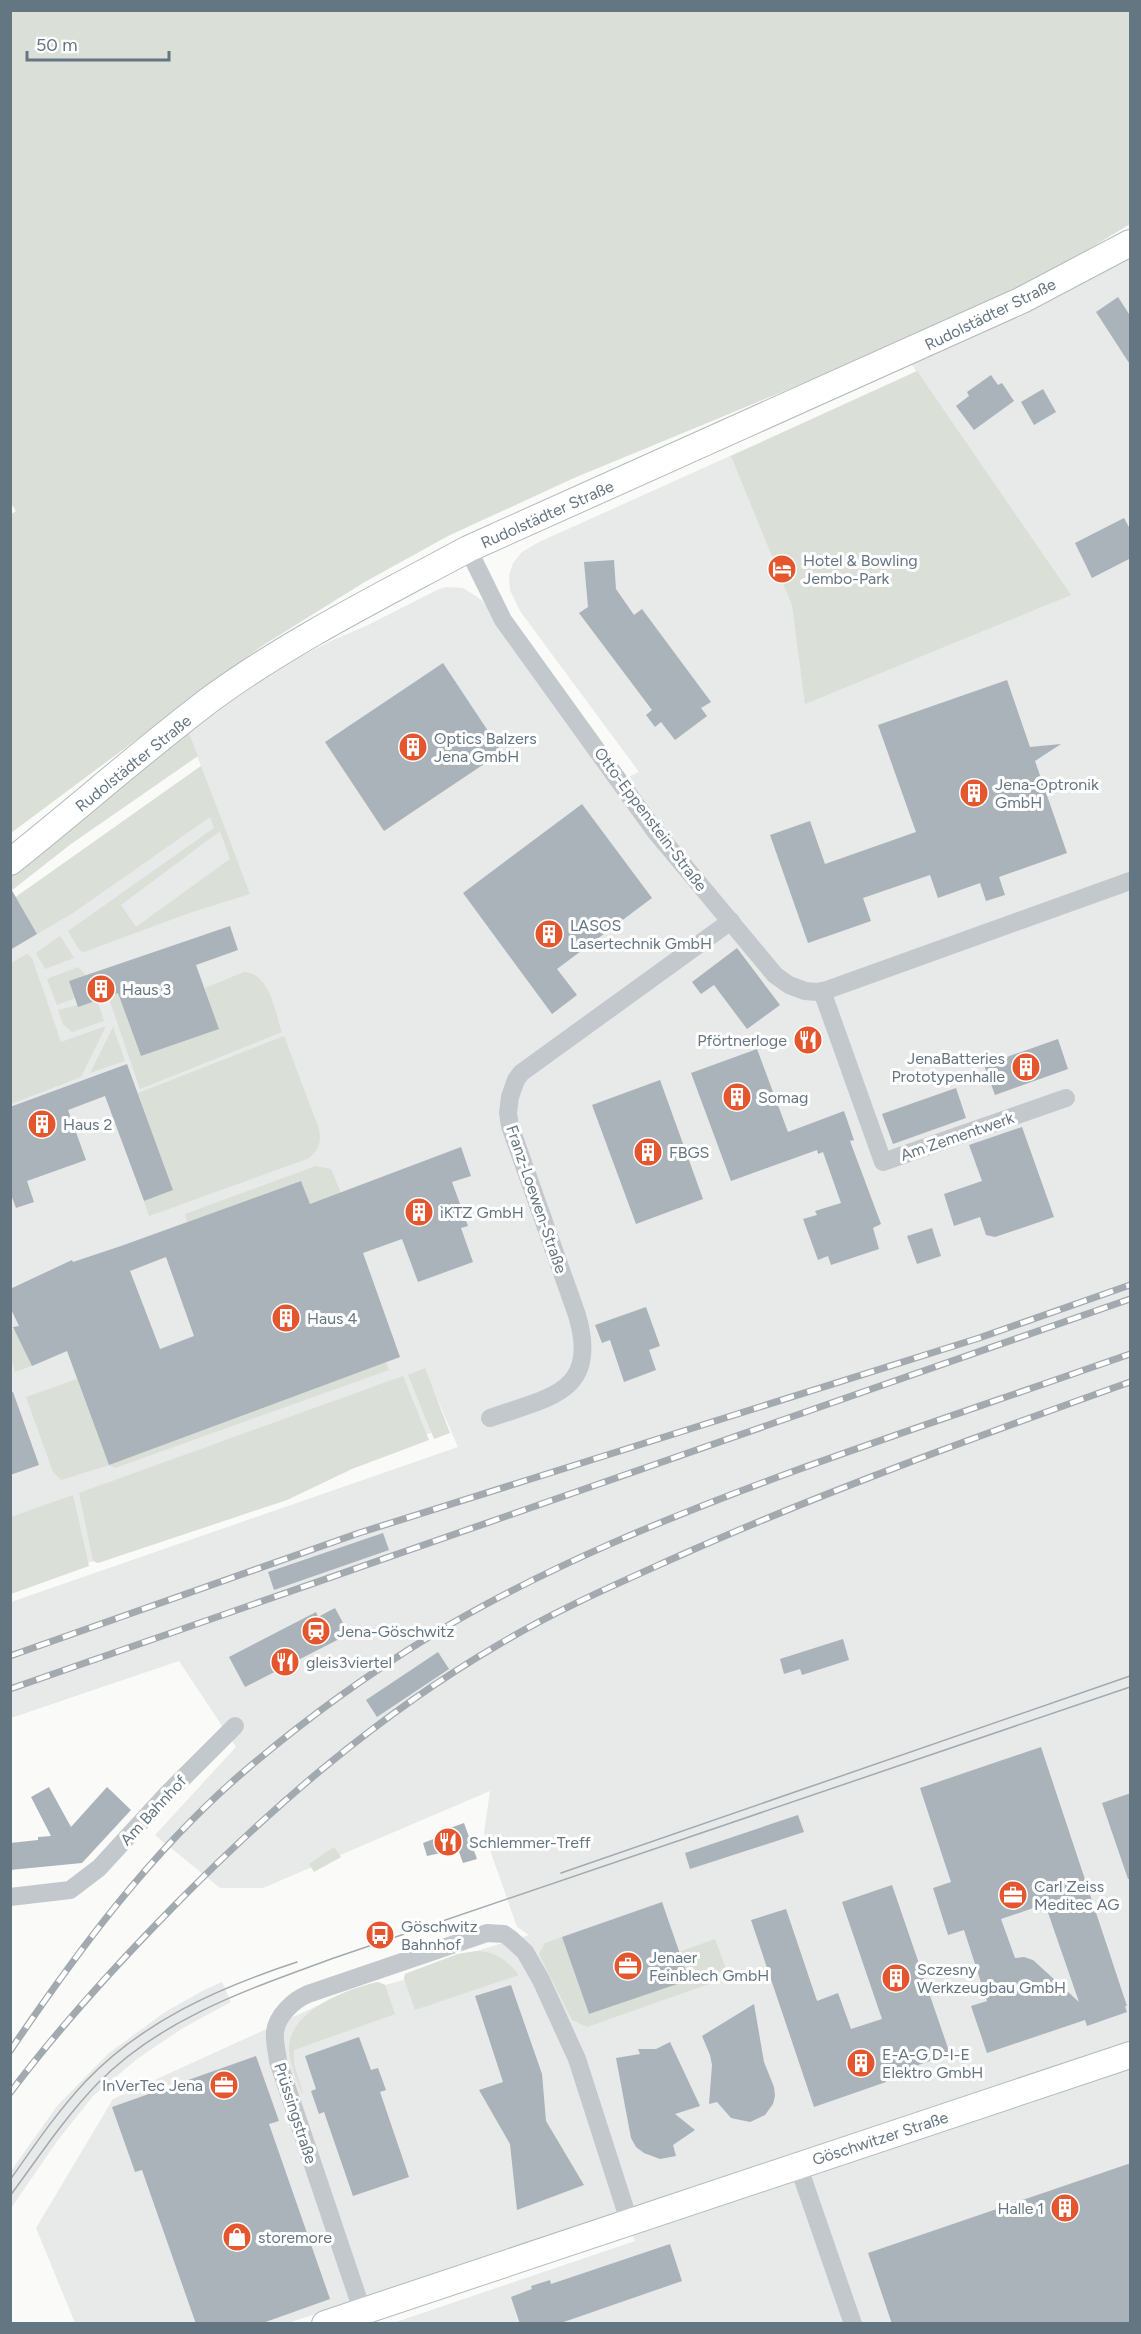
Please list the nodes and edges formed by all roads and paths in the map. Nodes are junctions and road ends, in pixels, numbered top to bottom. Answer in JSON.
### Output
{"nodes":[{"id":1,"x":1131,"y":243,"type":"edge"},
{"id":2,"x":468,"y":549,"type":"junction"},
{"id":3,"x":10,"y":862,"type":"edge"},
{"id":4,"x":1131,"y":881,"type":"edge"},
{"id":5,"x":731,"y":921,"type":"junction"},
{"id":6,"x":822,"y":991,"type":"junction"},
{"id":7,"x":1066,"y":1098,"type":"dead end"},
{"id":8,"x":490,"y":1418,"type":"dead end"},
{"id":9,"x":235,"y":1726,"type":"dead end"},
{"id":10,"x":10,"y":1897,"type":"edge"},
{"id":11,"x":1131,"y":2055,"type":"edge"},
{"id":12,"x":798,"y":2165,"type":"junction"},
{"id":13,"x":629,"y":2222,"type":"junction"},
{"id":14,"x":364,"y":2317,"type":"edge"},
{"id":15,"x":325,"y":2324,"type":"edge"},
{"id":16,"x":853,"y":2324,"type":"edge"}],
"edges":[{"from":1,"to":2,"type":"street","name":"Rudolstädter Straße"},
{"from":2,"to":3,"type":"street","name":"Rudolstädter Straße"},
{"from":2,"to":5,"type":"street","name":"Otto-Eppenstein-Straße"},
{"from":4,"to":6,"type":"street","name":"Otto-Eppenstein-Straße"},
{"from":5,"to":6,"type":"street","name":"Otto-Eppenstein-Straße"},
{"from":5,"to":8,"type":"street","name":"Franz-Loewen-Straße"},
{"from":6,"to":7,"type":"street","name":"Am Zementwerk"},
{"from":9,"to":10,"type":"street","name":"Am Bahnhof"},
{"from":11,"to":12,"type":"street","name":"Göschwitzer Straße"},
{"from":12,"to":13,"type":"street","name":"Göschwitzer Straße"},
{"from":12,"to":16,"type":"street"},
{"from":13,"to":14,"type":"street","name":"Göschwitzer Straße"},
{"from":13,"to":14,"type":"street","name":"Prüssingstraße"},
{"from":14,"to":15,"type":"street","name":"Göschwitzer Straße"}]}
